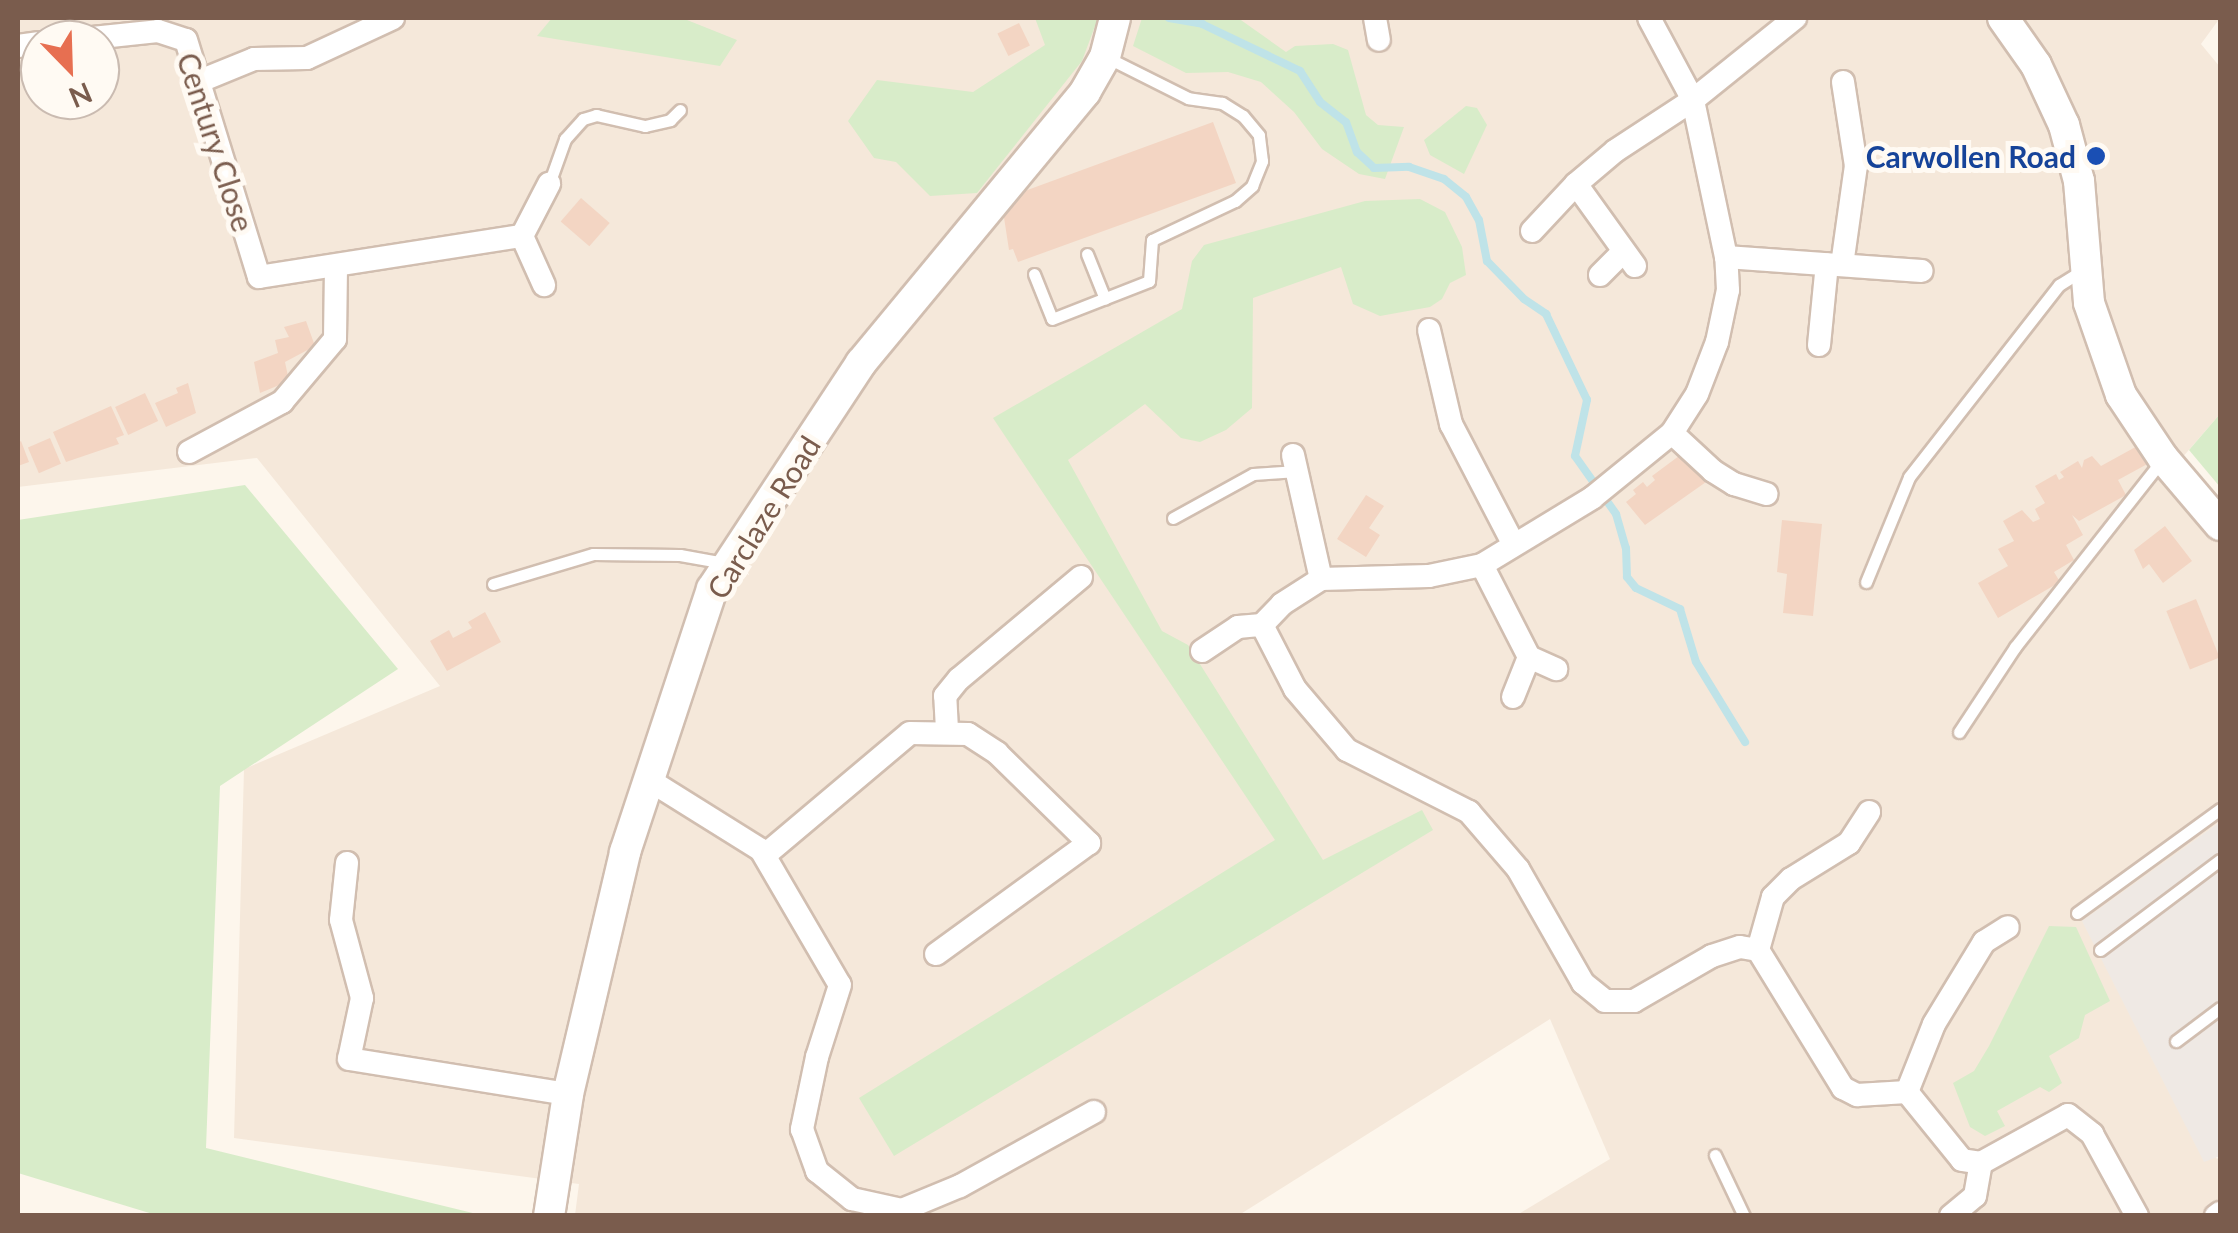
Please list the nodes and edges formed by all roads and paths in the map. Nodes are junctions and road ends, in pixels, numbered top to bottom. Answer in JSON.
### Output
{"nodes":[{"id":1,"x":392,"y":18,"type":"edge"},
{"id":2,"x":1115,"y":18,"type":"edge"},
{"id":3,"x":1649,"y":18,"type":"edge"},
{"id":4,"x":1795,"y":18,"type":"edge"},
{"id":5,"x":2003,"y":18,"type":"edge"},
{"id":6,"x":120,"y":35,"type":"edge"},
{"id":7,"x":1105,"y":57,"type":"junction"},
{"id":8,"x":200,"y":80,"type":"junction"},
{"id":9,"x":1843,"y":82,"type":"dead end"},
{"id":10,"x":1693,"y":100,"type":"junction"},
{"id":11,"x":680,"y":110,"type":"dead end"},
{"id":12,"x":548,"y":184,"type":"joint"},
{"id":13,"x":1576,"y":184,"type":"junction"},
{"id":14,"x":1532,"y":231,"type":"dead end"},
{"id":15,"x":522,"y":236,"type":"junction"},
{"id":16,"x":1087,"y":254,"type":"dead end"},
{"id":17,"x":1726,"y":257,"type":"junction"},
{"id":18,"x":1834,"y":264,"type":"junction"},
{"id":19,"x":336,"y":267,"type":"junction"},
{"id":20,"x":2086,"y":268,"type":"junction"},
{"id":21,"x":1922,"y":272,"type":"dead end"},
{"id":22,"x":1034,"y":274,"type":"dead end"},
{"id":23,"x":1600,"y":275,"type":"dead end"},
{"id":24,"x":544,"y":285,"type":"dead end"},
{"id":25,"x":1105,"y":299,"type":"junction"},
{"id":26,"x":1430,"y":330,"type":"dead end"},
{"id":27,"x":1819,"y":345,"type":"dead end"},
{"id":28,"x":1672,"y":433,"type":"junction"},
{"id":29,"x":189,"y":452,"type":"dead end"},
{"id":30,"x":2164,"y":458,"type":"junction"},
{"id":31,"x":1295,"y":463,"type":"joint"},
{"id":32,"x":1766,"y":494,"type":"dead end"},
{"id":33,"x":1173,"y":518,"type":"dead end"},
{"id":34,"x":2220,"y":525,"type":"edge"},
{"id":35,"x":1514,"y":545,"type":"junction"},
{"id":36,"x":729,"y":564,"type":"junction"},
{"id":37,"x":1482,"y":565,"type":"junction"},
{"id":38,"x":1081,"y":577,"type":"dead end"},
{"id":39,"x":1322,"y":579,"type":"junction"},
{"id":40,"x":1866,"y":582,"type":"dead end"},
{"id":41,"x":493,"y":584,"type":"dead end"},
{"id":42,"x":1262,"y":625,"type":"junction"},
{"id":43,"x":1202,"y":651,"type":"dead end"},
{"id":44,"x":1529,"y":657,"type":"junction"},
{"id":45,"x":1556,"y":669,"type":"dead end"},
{"id":46,"x":1513,"y":697,"type":"dead end"},
{"id":47,"x":947,"y":730,"type":"junction"},
{"id":48,"x":1958,"y":732,"type":"dead end"},
{"id":49,"x":649,"y":780,"type":"junction"},
{"id":50,"x":2220,"y":809,"type":"edge"},
{"id":51,"x":1869,"y":812,"type":"dead end"},
{"id":52,"x":765,"y":855,"type":"junction"},
{"id":53,"x":2220,"y":860,"type":"edge"},
{"id":54,"x":347,"y":863,"type":"dead end"},
{"id":55,"x":2077,"y":913,"type":"dead end"},
{"id":56,"x":2008,"y":926,"type":"dead end"},
{"id":57,"x":1758,"y":950,"type":"junction"},
{"id":58,"x":2100,"y":950,"type":"dead end"},
{"id":59,"x":936,"y":954,"type":"dead end"},
{"id":60,"x":2220,"y":1008,"type":"edge"},
{"id":61,"x":2176,"y":1041,"type":"dead end"},
{"id":62,"x":1907,"y":1092,"type":"junction"},
{"id":63,"x":568,"y":1094,"type":"junction"},
{"id":64,"x":1094,"y":1112,"type":"dead end"},
{"id":65,"x":1715,"y":1155,"type":"dead end"},
{"id":66,"x":1981,"y":1163,"type":"junction"},
{"id":67,"x":549,"y":1216,"type":"edge"},
{"id":68,"x":1744,"y":1216,"type":"edge"},
{"id":69,"x":1951,"y":1216,"type":"edge"},
{"id":70,"x":2138,"y":1216,"type":"edge"}],
"edges":[{"from":1,"to":8,"type":"street"},
{"from":2,"to":7,"type":"street","name":"Carclaze Road"},
{"from":3,"to":10,"type":"street"},
{"from":4,"to":10,"type":"street"},
{"from":5,"to":20,"type":"street"},
{"from":6,"to":8,"type":"street","name":"Century Close"},
{"from":7,"to":25,"type":"lane"},
{"from":7,"to":36,"type":"street","name":"Carclaze Road"},
{"from":8,"to":19,"type":"street","name":"Century Close"},
{"from":9,"to":18,"type":"street"},
{"from":10,"to":13,"type":"street"},
{"from":10,"to":17,"type":"street"},
{"from":11,"to":12,"type":"lane"},
{"from":12,"to":15,"type":"street"},
{"from":13,"to":14,"type":"street"},
{"from":13,"to":23,"type":"street"},
{"from":15,"to":19,"type":"street"},
{"from":15,"to":24,"type":"street"},
{"from":16,"to":25,"type":"lane"},
{"from":17,"to":18,"type":"street"},
{"from":17,"to":28,"type":"street"},
{"from":18,"to":21,"type":"street"},
{"from":18,"to":27,"type":"street"},
{"from":19,"to":29,"type":"street"},
{"from":20,"to":30,"type":"street"},
{"from":20,"to":40,"type":"lane"},
{"from":22,"to":25,"type":"lane"},
{"from":26,"to":35,"type":"street"},
{"from":28,"to":32,"type":"street"},
{"from":28,"to":35,"type":"street"},
{"from":30,"to":34,"type":"street"},
{"from":30,"to":48,"type":"lane"},
{"from":31,"to":33,"type":"lane"},
{"from":31,"to":39,"type":"street"},
{"from":35,"to":37,"type":"street"},
{"from":36,"to":41,"type":"lane"},
{"from":36,"to":49,"type":"street","name":"Carclaze Road"},
{"from":37,"to":39,"type":"street"},
{"from":37,"to":44,"type":"street"},
{"from":38,"to":47,"type":"street"},
{"from":39,"to":42,"type":"street"},
{"from":42,"to":43,"type":"street"},
{"from":42,"to":57,"type":"street"},
{"from":44,"to":45,"type":"street"},
{"from":44,"to":46,"type":"street"},
{"from":47,"to":52,"type":"street"},
{"from":47,"to":59,"type":"street"},
{"from":49,"to":52,"type":"street"},
{"from":49,"to":63,"type":"street","name":"Carclaze Road"},
{"from":50,"to":55,"type":"lane"},
{"from":51,"to":57,"type":"street"},
{"from":52,"to":64,"type":"street"},
{"from":53,"to":58,"type":"lane"},
{"from":54,"to":63,"type":"street"},
{"from":56,"to":62,"type":"street"},
{"from":57,"to":62,"type":"street"},
{"from":60,"to":61,"type":"lane"},
{"from":62,"to":66,"type":"street"},
{"from":63,"to":67,"type":"street","name":"Carclaze Road"},
{"from":65,"to":68,"type":"lane"},
{"from":66,"to":69,"type":"street"},
{"from":66,"to":70,"type":"street"}]}
